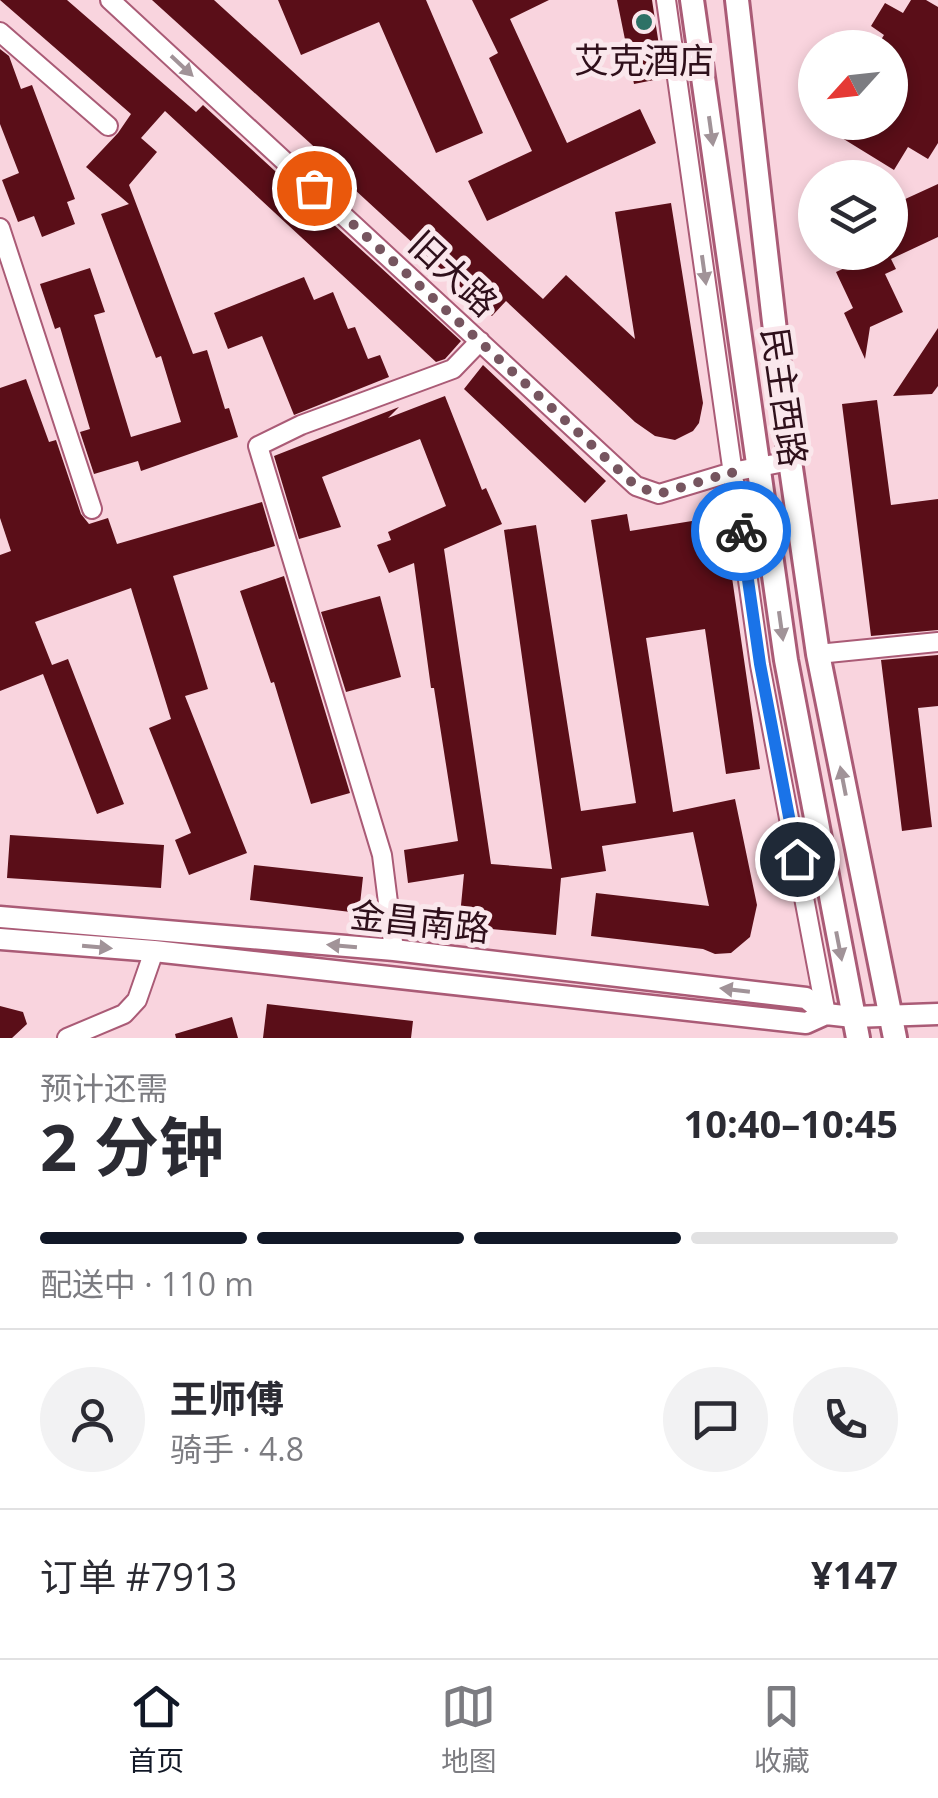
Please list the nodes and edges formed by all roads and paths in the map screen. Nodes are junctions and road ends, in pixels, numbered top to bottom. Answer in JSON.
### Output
{"nodes":[{"id":1,"x":110,"y":0,"type":"edge"},
{"id":2,"x":666,"y":0,"type":"edge"},
{"id":3,"x":692,"y":0,"type":"edge"},
{"id":4,"x":737,"y":0,"type":"edge"},
{"id":5,"x":4,"y":40,"type":"edge"},
{"id":6,"x":108,"y":126,"type":"dead end"},
{"id":7,"x":0,"y":228,"type":"edge"},
{"id":8,"x":480,"y":341,"type":"junction"},
{"id":9,"x":790,"y":462,"type":"junction"},
{"id":10,"x":759,"y":467,"type":"junction"},
{"id":11,"x":732,"y":472,"type":"junction"},
{"id":12,"x":92,"y":509,"type":"dead end"},
{"id":13,"x":938,"y":642,"type":"edge"},
{"id":14,"x":818,"y":654,"type":"junction"},
{"id":15,"x":0,"y":917,"type":"edge"},
{"id":16,"x":0,"y":939,"type":"edge"},
{"id":17,"x":394,"y":950,"type":"junction"},
{"id":18,"x":154,"y":952,"type":"junction"},
{"id":19,"x":826,"y":1014,"type":"junction"},
{"id":20,"x":890,"y":1014,"type":"junction"},
{"id":21,"x":938,"y":1014,"type":"edge"},
{"id":22,"x":856,"y":1028,"type":"edge"},
{"id":23,"x":67,"y":1038,"type":"edge"},
{"id":24,"x":895,"y":1038,"type":"edge"}],
"edges":[{"from":1,"to":8,"type":"street","name":"旧大路","one_way":true},
{"from":2,"to":11,"type":"street","name":"民主西路","one_way":true},
{"from":3,"to":10,"type":"main road","name":"民主西路","one_way":true},
{"from":4,"to":9,"type":"main road","name":"民主西路"},
{"from":5,"to":6,"type":"street"},
{"from":7,"to":12,"type":"street"},
{"from":8,"to":11,"type":"street","name":"旧大路"},
{"from":8,"to":17,"type":"street"},
{"from":9,"to":10,"type":"street","name":"旧大路"},
{"from":9,"to":14,"type":"main road","name":"民主西路"},
{"from":10,"to":11,"type":"street","name":"旧大路"},
{"from":10,"to":22,"type":"main road","name":"民主西路","one_way":true},
{"from":11,"to":19,"type":"street","name":"民主西路"},
{"from":13,"to":14,"type":"street"},
{"from":20,"to":14,"type":"main road","name":"民主西路","one_way":true},
{"from":17,"to":15,"type":"street","name":"金昌南路","one_way":true},
{"from":16,"to":18,"type":"street","name":"金昌南路","one_way":true},
{"from":19,"to":17,"type":"street","name":"金昌南路","one_way":true},
{"from":18,"to":19,"type":"street","name":"金昌南路"},
{"from":18,"to":23,"type":"street"},
{"from":19,"to":22,"type":"street","name":"金昌南路"},
{"from":20,"to":21,"type":"street","name":"金昌南路"},
{"from":20,"to":22,"type":"street","name":"金昌南路"},
{"from":20,"to":24,"type":"main road","name":"民主西路"}]}
